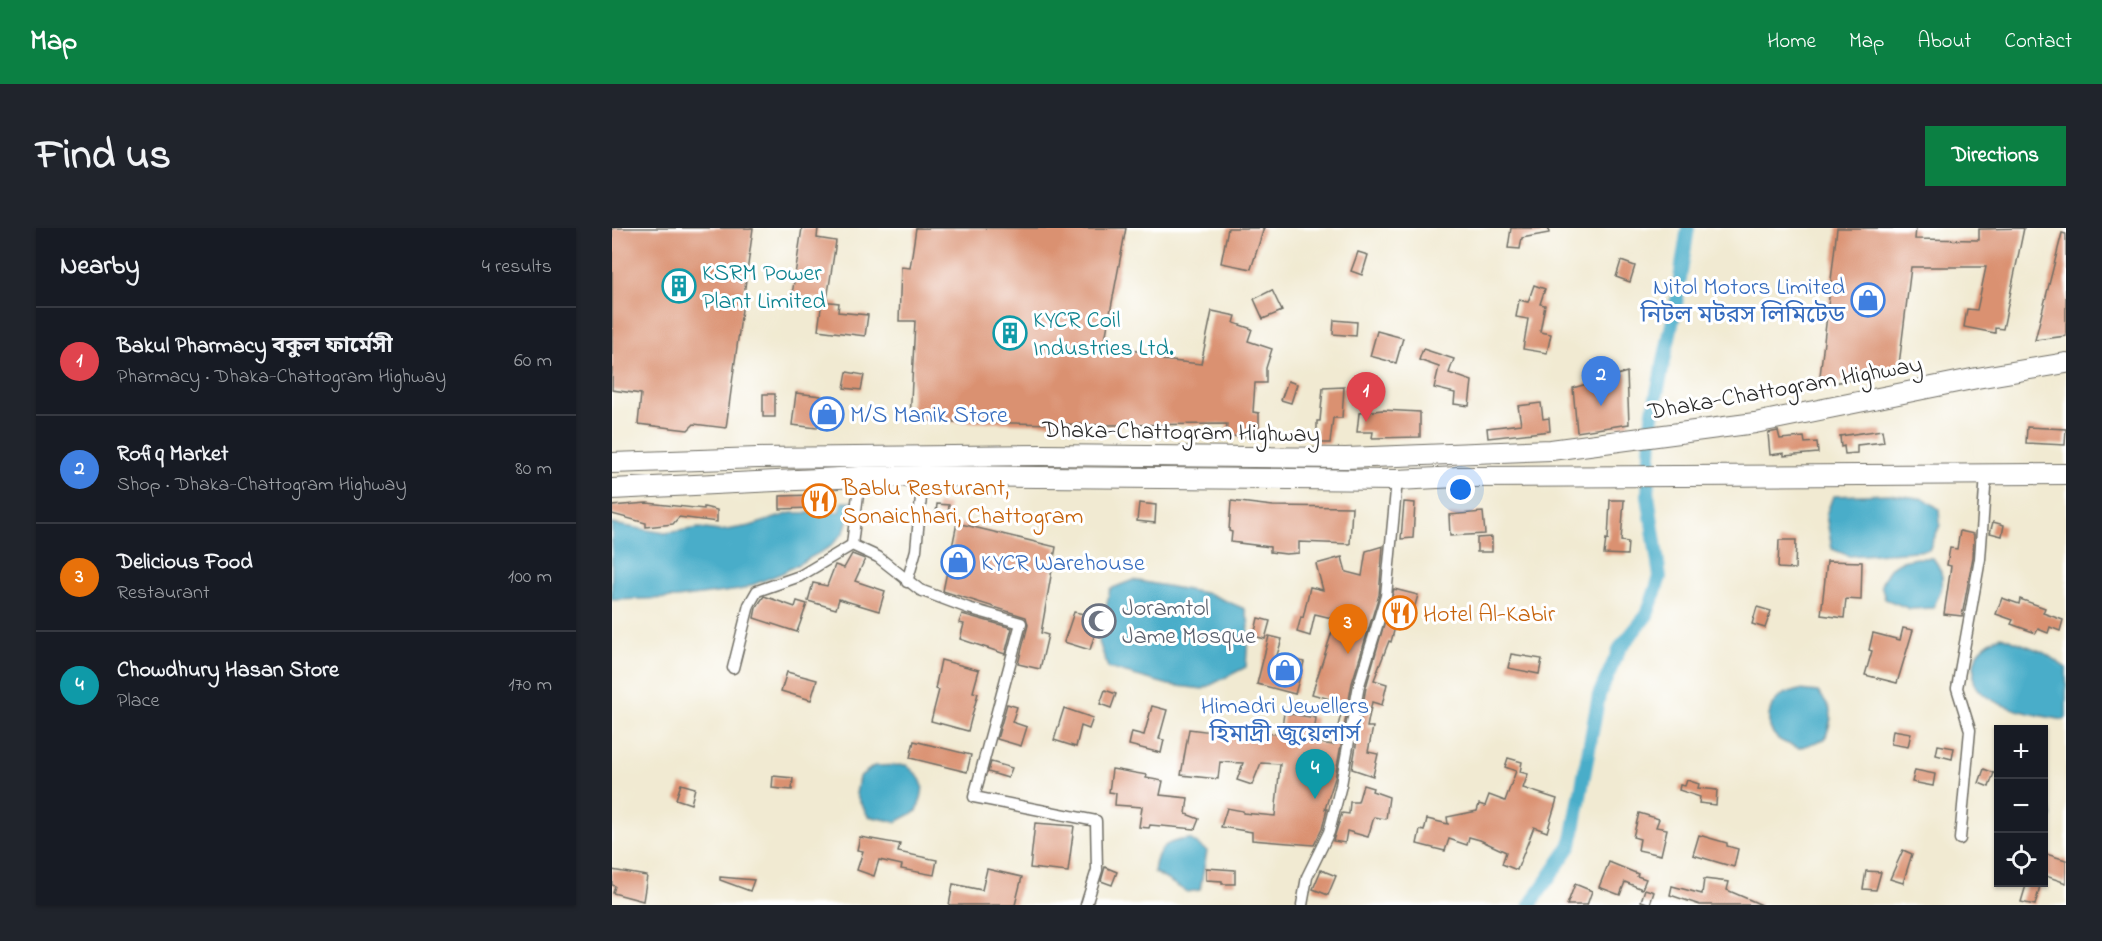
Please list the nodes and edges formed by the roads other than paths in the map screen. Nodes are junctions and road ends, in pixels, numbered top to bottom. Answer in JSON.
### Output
{"nodes":[{"id":1,"x":2066,"y":363,"type":"edge"},
{"id":2,"x":612,"y":462,"type":"edge"},
{"id":3,"x":1986,"y":474,"type":"junction"},
{"id":4,"x":2066,"y":474,"type":"edge"},
{"id":5,"x":923,"y":476,"type":"junction"},
{"id":6,"x":860,"y":477,"type":"junction"},
{"id":7,"x":1397,"y":480,"type":"junction"},
{"id":8,"x":612,"y":489,"type":"edge"},
{"id":9,"x":852,"y":545,"type":"junction"},
{"id":10,"x":907,"y":582,"type":"junction"},
{"id":11,"x":733,"y":668,"type":"dead end"},
{"id":12,"x":1960,"y":839,"type":"dead end"},
{"id":13,"x":1086,"y":905,"type":"edge"},
{"id":14,"x":1302,"y":905,"type":"edge"}],
"edges":[{"from":1,"to":2,"type":"highway","name":"Dhaka-Chattogram Highway"},
{"from":3,"to":4,"type":"highway"},
{"from":3,"to":7,"type":"highway","name":"Dhaka-Chattogram Highway"},
{"from":3,"to":12,"type":"street"},
{"from":5,"to":6,"type":"highway","name":"Dhaka-Chattogram Highway"},
{"from":5,"to":7,"type":"highway","name":"Dhaka-Chattogram Highway"},
{"from":5,"to":10,"type":"street"},
{"from":6,"to":8,"type":"highway","name":"Dhaka-Chattogram Highway"},
{"from":6,"to":9,"type":"street"},
{"from":7,"to":14,"type":"street"},
{"from":9,"to":10,"type":"street"},
{"from":9,"to":11,"type":"street"},
{"from":10,"to":13,"type":"street"}]}
